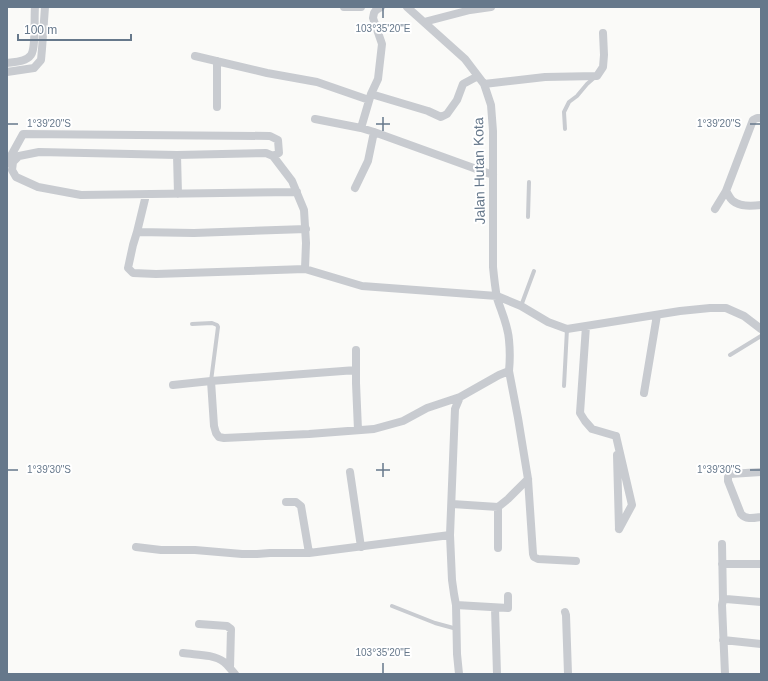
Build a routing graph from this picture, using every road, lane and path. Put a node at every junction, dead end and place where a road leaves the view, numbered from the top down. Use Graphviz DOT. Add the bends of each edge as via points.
graph roads {
  1 [pos="35,7"];
  2 [pos="45,7"];
  3 [pos="344,7"];
  4 [pos="361,7"];
  5 [pos="377,7"];
  6 [pos="407,7"];
  7 [pos="491,7"];
  8 [pos="476,8"];
  9 [pos="424,22"];
  10 [pos="603,33"];
  11 [pos="31,56"];
  12 [pos="195,56"];
  13 [pos="41,60"];
  14 [pos="217,61"];
  15 [pos="7,64"];
  16 [pos="7,72"];
  17 [pos="478,76"];
  18 [pos="597,76"];
  19 [pos="484,84"];
  20 [pos="370,97"];
  21 [pos="217,107"];
  22 [pos="761,118"];
  23 [pos="315,119"];
  24 [pos="361,128"];
  25 [pos="564,129"];
  26 [pos="374,132"];
  27 [pos="177,155"];
  28 [pos="273,156"];
  29 [pos="7,163"];
  30 [pos="493,174"];
  31 [pos="529,182"];
  32 [pos="355,188"];
  33 [pos="726,191"];
  34 [pos="297,192"];
  35 [pos="178,194"];
  36 [pos="146,195"];
  37 [pos="761,205"];
  38 [pos="714,209"];
  39 [pos="528,217"];
  40 [pos="306,229"];
  41 [pos="137,232"];
  42 [pos="305,269"];
  43 [pos="534,272"];
  44 [pos="497,296"];
  45 [pos="521,306"];
  46 [pos="657,315"];
  47 [pos="192,324"];
  48 [pos="586,326"];
  49 [pos="567,329"];
  50 [pos="761,329"];
  51 [pos="761,336"];
  52 [pos="356,350"];
  53 [pos="730,355"];
  54 [pos="356,370"];
  55 [pos="509,371"];
  56 [pos="211,381"];
  57 [pos="173,384"];
  58 [pos="564,386"];
  59 [pos="644,393"];
  60 [pos="460,397"];
  61 [pos="358,430"];
  62 [pos="616,436"];
  63 [pos="350,472"];
  64 [pos="761,472"];
  65 [pos="528,479"];
  66 [pos="286,502"];
  67 [pos="452,504"];
  68 [pos="498,506"];
  69 [pos="761,517"];
  70 [pos="450,535"];
  71 [pos="722,544"];
  72 [pos="136,547"];
  73 [pos="361,547"];
  74 [pos="498,548"];
  75 [pos="309,553"];
  76 [pos="576,560"];
  77 [pos="722,564"];
  78 [pos="761,564"];
  79 [pos="508,596"];
  80 [pos="722,600"];
  81 [pos="761,602"];
  82 [pos="456,605"];
  83 [pos="392,606"];
  84 [pos="495,608"];
  85 [pos="565,612"];
  86 [pos="198,624"];
  87 [pos="457,629"];
  88 [pos="723,640"];
  89 [pos="761,644"];
  90 [pos="183,654"];
  91 [pos="232,671"];
  92 [pos="459,674"];
  93 [pos="496,674"];
  94 [pos="568,674"];
  95 [pos="725,674"];
  1 -- 11 [label="street"];
  2 -- 13 [label="street"];
  3 -- 4 [label="street"];
  5 -- 20 [label="street" via="374,18 382,44 378,79"];
  6 -- 9 [label="street, Jalan Hutan Kota"];
  7 -- 8 [label="street"];
  8 -- 9 [label="street"];
  9 -- 17 [label="street, Jalan Hutan Kota" via="465,59"];
  10 -- 18 [label="street" via="603,67"];
  11 -- 13 [label="street"];
  11 -- 15 [label="street"];
  12 -- 14 [label="street"];
  13 -- 16 [label="street" via="34,68"];
  14 -- 20 [label="street" via="317,82"];
  14 -- 21 [label="street"];
  17 -- 19 [label="street, Jalan Hutan Kota"];
  17 -- 20 [label="street" via="463,84 448,114 441,117 428,111"];
  18 -- 19 [label="street" via="545,77"];
  18 -- 25 [label="lane" via="569,102 564,112"];
  19 -- 30 [label="street, Jalan Hutan Kota" via="493,130"];
  20 -- 24 [label="street"];
  22 -- 33 [label="street" via="753,120"];
  23 -- 24 [label="street"];
  24 -- 26 [label="street"];
  26 -- 30 [label="street"];
  26 -- 32 [label="street" via="368,161"];
  27 -- 28 [label="street" via="266,153"];
  27 -- 35 [label="street"];
  27 -- 36 [label="street" via="39,152 19,156 13,162 12,170 16,177 38,187 81,195"];
  28 -- 29 [label="street" via="279,153 278,140 270,136 23,134"];
  28 -- 34 [label="street"];
  30 -- 44 [label="street, Jalan Hutan Kota" via="493,267"];
  31 -- 39 [label="lane"];
  33 -- 37 [label="street" via="732,201 739,205"];
  33 -- 38 [label="street"];
  34 -- 35 [label="street"];
  34 -- 40 [label="street" via="304,210"];
  35 -- 36 [label="street"];
  36 -- 41 [label="street"];
  40 -- 41 [label="street" via="194,233"];
  40 -- 42 [label="street"];
  41 -- 42 [label="street" via="128,268 132,273"];
  42 -- 44 [label="street" via="362,286"];
  43 -- 45 [label="lane"];
  44 -- 45 [label="street"];
  44 -- 55 [label="street, Jalan Hutan Kota" via="509,339"];
  45 -- 49 [label="street" via="548,322"];
  46 -- 48 [label="street"];
  46 -- 50 [label="street" via="726,308 744,316"];
  46 -- 59 [label="street"];
  47 -- 56 [label="lane" via="212,323 218,327"];
  48 -- 49 [label="street"];
  48 -- 62 [label="street" via="580,413 592,429"];
  49 -- 58 [label="lane"];
  51 -- 53 [label="lane"];
  52 -- 54 [label="street"];
  54 -- 56 [label="street"];
  54 -- 61 [label="street"];
  55 -- 60 [label="street"];
  55 -- 65 [label="street, Jalan Hutan Kota"];
  56 -- 57 [label="street"];
  56 -- 61 [label="street" via="214,426 219,437"];
  60 -- 61 [label="street" via="427,408 403,421 374,429"];
  60 -- 67 [label="street" via="455,409"];
  62 -- 62 [label="street" via="617,467 619,530 632,505"];
  63 -- 73 [label="street"];
  64 -- 69 [label="street" via="730,474 728,481 743,517"];
  65 -- 68 [label="street"];
  65 -- 76 [label="street, Jalan Hutan Kota" via="532,554 543,560"];
  66 -- 75 [label="street" via="296,502 301,506"];
  67 -- 68 [label="street"];
  67 -- 70 [label="street"];
  68 -- 74 [label="street"];
  70 -- 73 [label="street"];
  70 -- 82 [label="street"];
  71 -- 77 [label="street"];
  72 -- 75 [label="street" via="242,554"];
  73 -- 75 [label="street"];
  77 -- 78 [label="street"];
  77 -- 80 [label="street"];
  79 -- 84 [label="street" via="508,608"];
  80 -- 81 [label="street" via="726,598"];
  80 -- 88 [label="street"];
  82 -- 84 [label="street"];
  82 -- 87 [label="street"];
  83 -- 87 [label="lane"];
  84 -- 93 [label="street"];
  85 -- 94 [label="street"];
  86 -- 91 [label="street" via="227,626 230,629"];
  87 -- 92 [label="street"];
  88 -- 89 [label="street"];
  88 -- 95 [label="street"];
  90 -- 91 [label="street" via="216,658"];
}
